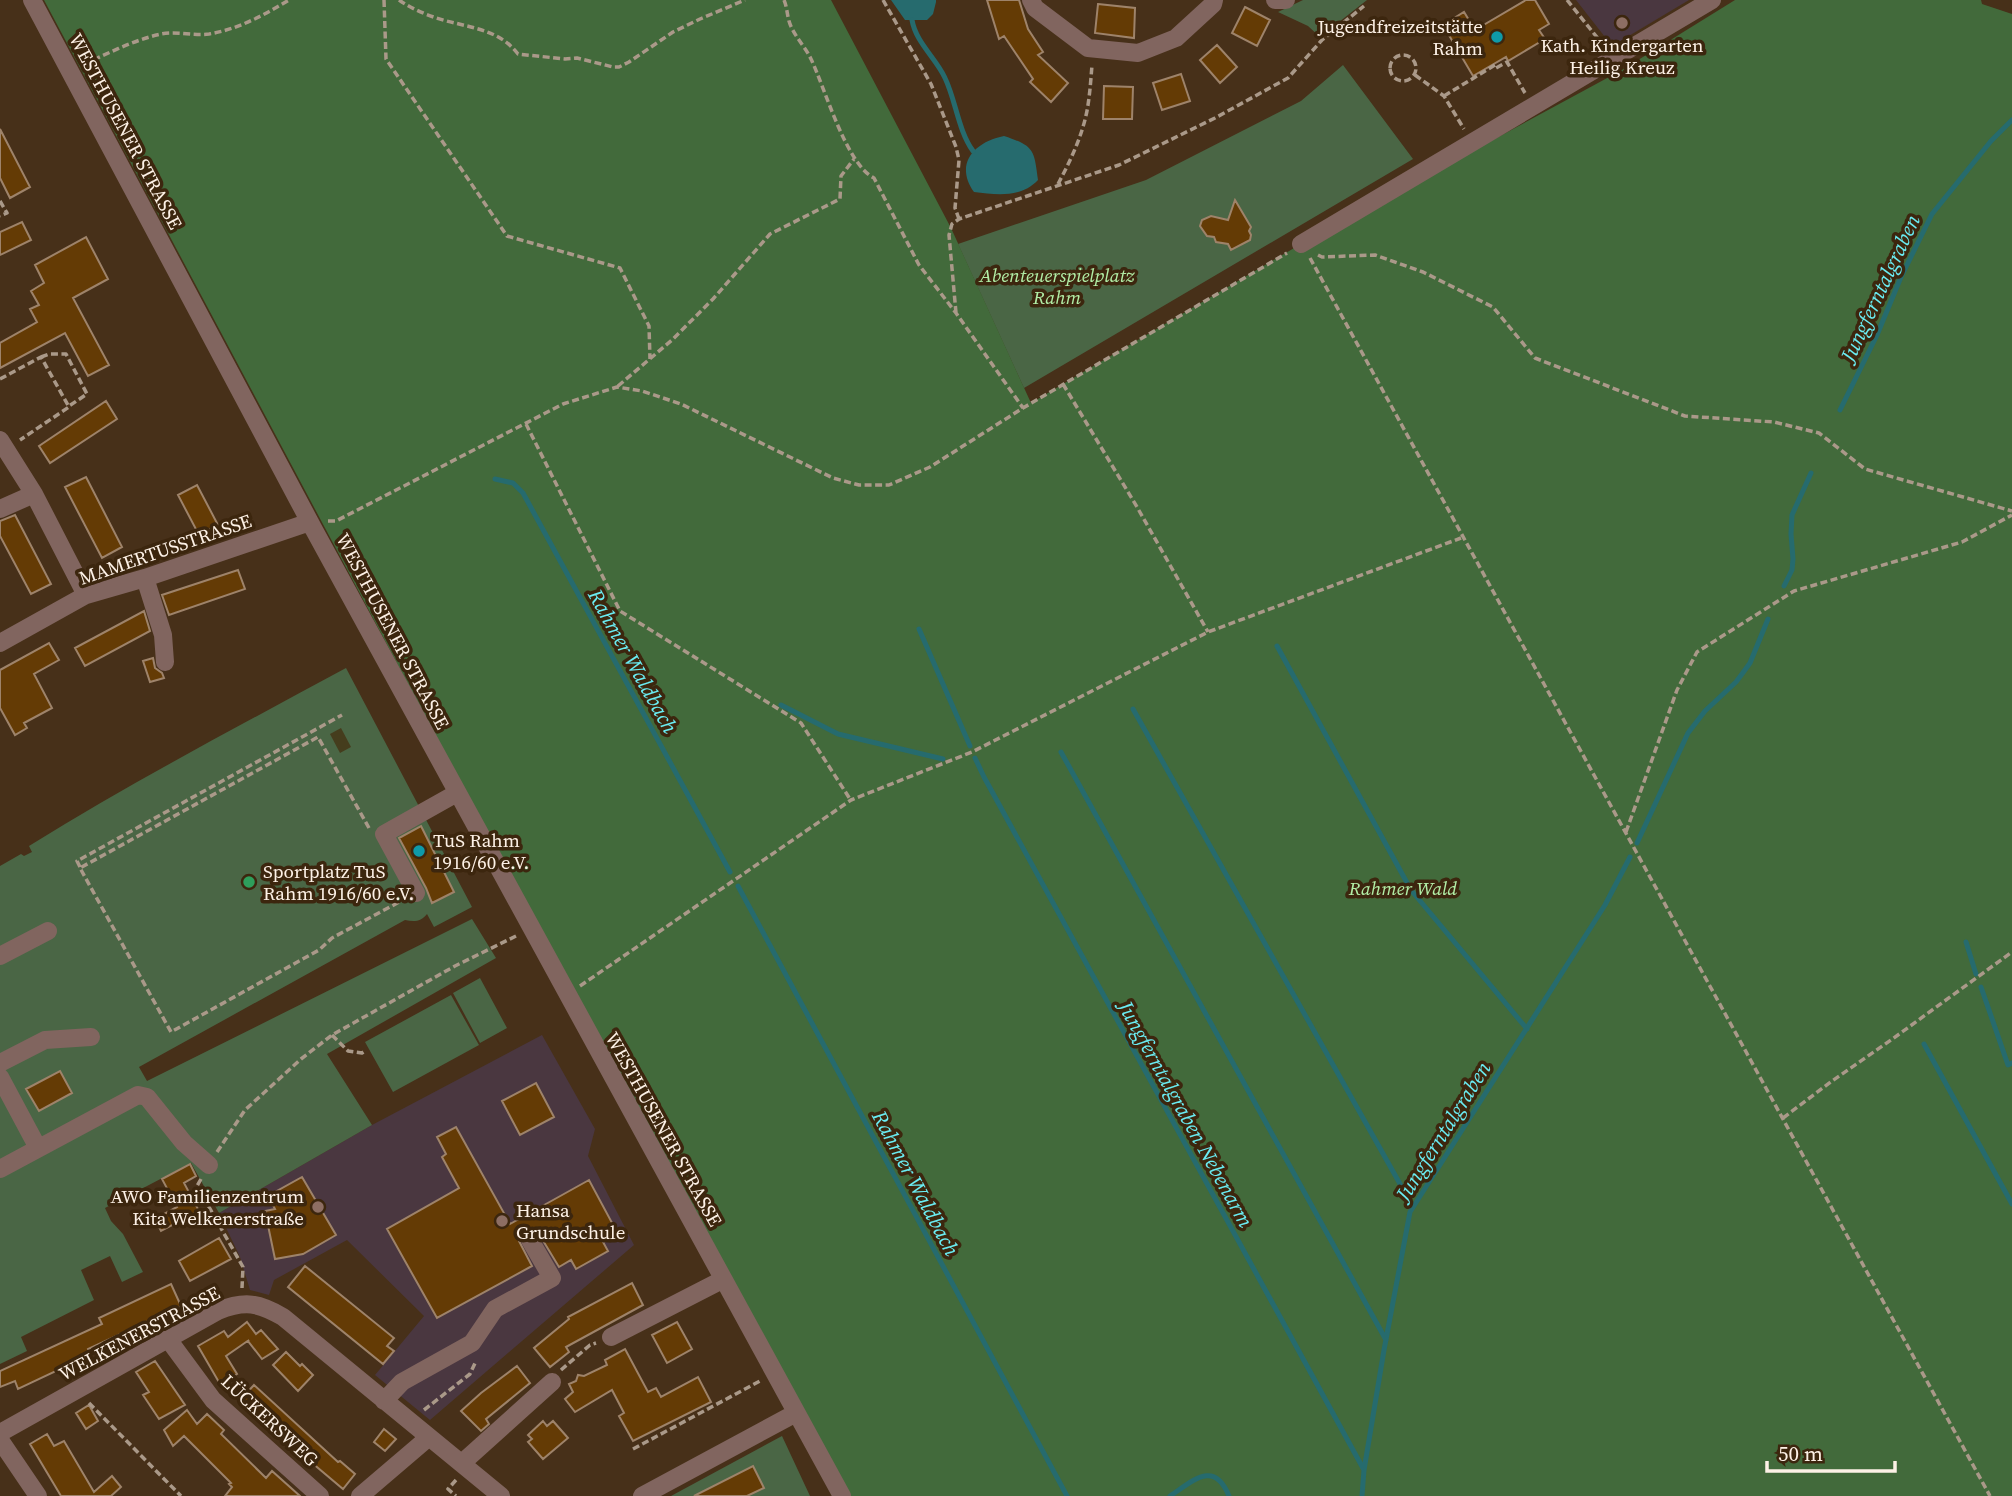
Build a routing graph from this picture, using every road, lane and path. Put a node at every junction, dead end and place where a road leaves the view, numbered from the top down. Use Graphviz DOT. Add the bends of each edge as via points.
graph roads {
  1 [pos="32,0"];
  2 [pos="289,0"];
  3 [pos="384,0"];
  4 [pos="399,0"];
  5 [pos="745,0"];
  6 [pos="784,0"];
  7 [pos="883,0"];
  8 [pos="1031,0"];
  9 [pos="1214,0"];
  10 [pos="1275,0"];
  11 [pos="1286,0"];
  12 [pos="1567,0"];
  13 [pos="1712,0"];
  14 [pos="1364,6"];
  15 [pos="1093,49"];
  16 [pos="1614,59"];
  17 [pos="70,71"];
  18 [pos="1415,75"];
  19 [pos="1444,96"];
  20 [pos="1533,107"];
  21 [pos="1472,143"];
  22 [pos="854,159"];
  23 [pos="1057,186"];
  24 [pos="0,201"];
  25 [pos="0,216"];
  26 [pos="959,219"];
  27 [pos="1301,244"];
  28 [pos="956,313"];
  29 [pos="41,357"];
  30 [pos="650,359"];
  31 [pos="0,379"];
  32 [pos="55,382"];
  33 [pos="1063,384"];
  34 [pos="48,386"];
  35 [pos="617,387"];
  36 [pos="69,407"];
  37 [pos="1023,408"];
  38 [pos="526,424"];
  39 [pos="3,445"];
  40 [pos="34,494"];
  41 [pos="0,509"];
  42 [pos="2012,513"];
  43 [pos="310,522"];
  44 [pos="1462,538"];
  45 [pos="145,578"];
  46 [pos="86,595"];
  47 [pos="1208,632"];
  48 [pos="0,643"];
  49 [pos="165,662"];
  50 [pos="342,715"];
  51 [pos="314,730"];
  52 [pos="318,737"];
  53 [pos="457,793"];
  54 [pos="851,800"];
  55 [pos="1626,832"];
  56 [pos="384,834"];
  57 [pos="80,868"];
  58 [pos="416,893"];
  59 [pos="530,929"];
  60 [pos="48,931"];
  61 [pos="2012,952"];
  62 [pos="0,957"];
  63 [pos="567,995"];
  64 [pos="332,1035"];
  65 [pos="91,1037"];
  66 [pos="365,1051"];
  67 [pos="0,1063"];
  68 [pos="0,1077"];
  69 [pos="1783,1118"];
  70 [pos="38,1148"];
  71 [pos="209,1165"];
  72 [pos="0,1168"];
  73 [pos="530,1240"];
  74 [pos="722,1280"];
  75 [pos="241,1304"];
  76 [pos="611,1337"];
  77 [pos="168,1339"];
  78 [pos="479,1355"];
  79 [pos="774,1373"];
  80 [pos="552,1382"];
  81 [pos="76,1391"];
  82 [pos="384,1401"];
  83 [pos="796,1413"];
  84 [pos="409,1422"];
  85 [pos="0,1433"];
  86 [pos="428,1438"];
  87 [pos="0,1440"];
  88 [pos="632,1449"];
  89 [pos="462,1463"];
  90 [pos="38,1496"];
  91 [pos="181,1496"];
  92 [pos="320,1496"];
  93 [pos="360,1496"];
  94 [pos="501,1496"];
  95 [pos="642,1496"];
  96 [pos="842,1496"];
  97 [pos="1990,1496"];
  1 -- 17 [label="street, WESTHUSENER STRASSE"];
  2 -- 17 [label="path" via="236,28 206,34 162,34"];
  3 -- 30 [label="path" via="386,59 507,236 620,268 649,326"];
  4 -- 5 [label="path" via="453,23 495,34 518,54 577,58 619,67 682,27"];
  6 -- 22 [label="path" via="790,23 810,56"];
  7 -- 26 [label="path" via="931,84 956,147 955,208"];
  8 -- 15 [label="street" via="1035,8"];
  9 -- 15 [label="street" via="1176,38 1138,54"];
  10 -- 11 [label="street"];
  12 -- 16 [label="path"];
  13 -- 16 [label="street"];
  14 -- 23 [label="path" via="1322,40 1289,78 1119,165"];
  15 -- 23 [label="path" via="1084,122"];
  16 -- 20 [label="street"];
  17 -- 43 [label="street, WESTHUSENER STRASSE"];
  18 -- 18 [label="path" via="1416,66 1409,56 1393,59 1390,72 1395,79 1404,82"];
  18 -- 19 [label="path"];
  19 -- 20 [label="path" via="1507,62"];
  19 -- 21 [label="path"];
  20 -- 21 [label="street"];
  21 -- 27 [label="street"];
  22 -- 28 [label="path" via="873,178 919,265"];
  22 -- 30 [label="path" via="841,176 840,199 770,234 713,299"];
  23 -- 26 [label="path"];
  24 -- 25 [label="path" via="6,213"];
  26 -- 28 [label="path" via="948,235"];
  27 -- 33 [label="path"];
  27 -- 42 [label="path" via="1322,257 1375,255 1423,272 1493,307 1535,358 1685,416 1774,422 1819,433 1865,469"];
  27 -- 44 [label="path"];
  28 -- 37 [label="path"];
  29 -- 31 [label="path"];
  29 -- 32 [label="path"];
  29 -- 36 [label="path" via="66,354 87,394"];
  30 -- 35 [label="path"];
  32 -- 34 [label="path"];
  32 -- 36 [label="path"];
  33 -- 37 [label="path"];
  33 -- 47 [label="path"];
  35 -- 37 [label="path" via="681,404 833,478 859,485 889,485 930,467"];
  35 -- 38 [label="path" via="563,404"];
  36 -- 39 [label="path"];
  38 -- 43 [label="path" via="336,521"];
  38 -- 54 [label="path" via="620,611 801,723"];
  39 -- 40 [label="street"];
  40 -- 41 [label="street"];
  40 -- 46 [label="street"];
  42 -- 55 [label="path" via="1962,542 1794,591 1697,652 1677,690"];
  43 -- 45 [label="street, MAMERTUSSTRASSE"];
  43 -- 53 [label="street, WESTHUSENER STRASSE"];
  44 -- 47 [label="path"];
  44 -- 55 [label="path"];
  45 -- 46 [label="street, MAMERTUSSTRASSE"];
  45 -- 49 [label="street" via="163,635"];
  46 -- 48 [label="street, MAMERTUSSTRASSE"];
  47 -- 54 [label="path" via="972,752"];
  50 -- 51 [label="path"];
  51 -- 52 [label="path"];
  51 -- 57 [label="path" via="77,861"];
  52 -- 56 [label="path" via="374,839"];
  52 -- 57 [label="path"];
  53 -- 56 [label="street"];
  53 -- 59 [label="street, WESTHUSENER STRASSE"];
  54 -- 63 [label="path"];
  55 -- 69 [label="path"];
  56 -- 58 [label="street"];
  57 -- 58 [label="path" via="171,1032"];
  59 -- 63 [label="street, WESTHUSENER STRASSE"];
  59 -- 64 [label="path"];
  60 -- 62 [label="street"];
  61 -- 69 [label="path"];
  63 -- 74 [label="street, WESTHUSENER STRASSE"];
  64 -- 66 [label="path" via="348,1051"];
  64 -- 71 [label="path" via="245,1110"];
  65 -- 67 [label="street" via="45,1040"];
  68 -- 70 [label="street"];
  69 -- 97 [label="path"];
  70 -- 71 [label="street" via="138,1095 154,1105 184,1143"];
  70 -- 72 [label="street"];
  71 -- 75 [label="path" via="197,1186 243,1267"];
  73 -- 82 [label="street" via="552,1278 495,1309 472,1343 402,1382"];
  74 -- 76 [label="street"];
  74 -- 79 [label="street, WESTHUSENER STRASSE"];
  75 -- 77 [label="street, WELKENERSTRASSE" via="218,1311"];
  75 -- 82 [label="street, WELKENERSTRASSE" via="258,1305 283,1317"];
  76 -- 80 [label="path" via="590,1345"];
  77 -- 81 [label="street, WELKENERSTRASSE"];
  77 -- 92 [label="street, LÜCKERSWEG" via="213,1400"];
  78 -- 84 [label="path" via="470,1374"];
  79 -- 83 [label="street, WESTHUSENER STRASSE"];
  79 -- 88 [label="path"];
  80 -- 89 [label="street"];
  81 -- 85 [label="street, WELKENERSTRASSE"];
  81 -- 91 [label="path"];
  82 -- 84 [label="street, WELKENERSTRASSE"];
  83 -- 95 [label="street"];
  83 -- 96 [label="street, WESTHUSENER STRASSE"];
  84 -- 86 [label="street, WELKENERSTRASSE"];
  86 -- 89 [label="street, WELKENERSTRASSE"];
  86 -- 93 [label="street"];
  87 -- 90 [label="street"];
  89 -- 94 [label="street, WELKENERSTRASSE"];
}
